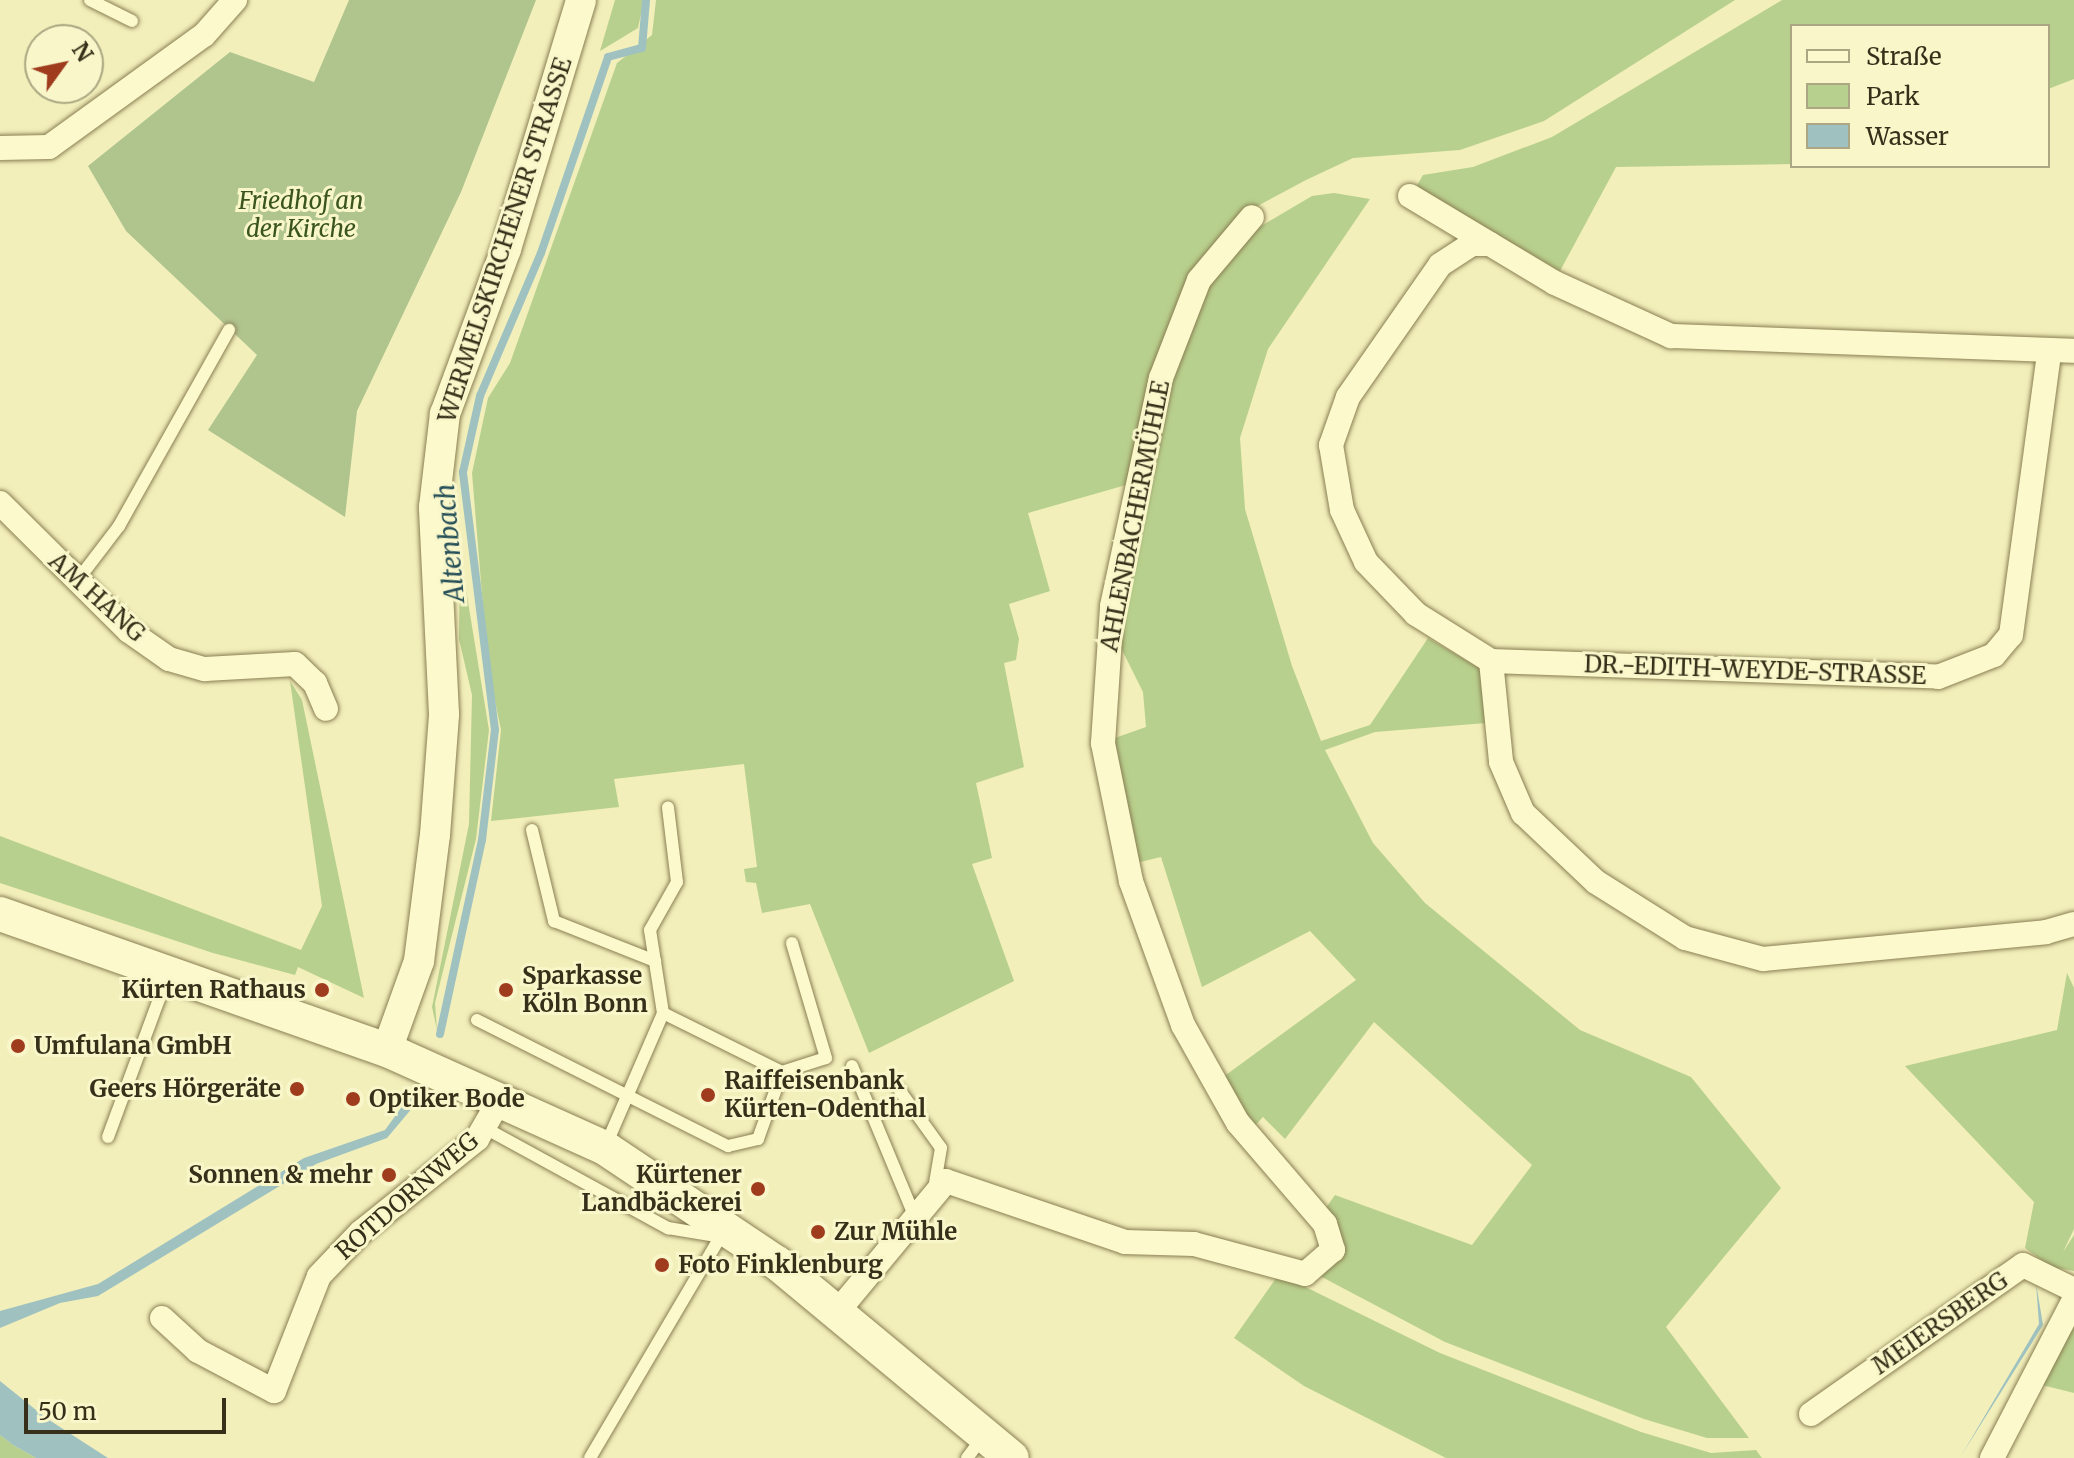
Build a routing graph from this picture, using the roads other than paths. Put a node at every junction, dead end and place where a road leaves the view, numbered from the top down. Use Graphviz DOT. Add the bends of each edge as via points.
graph roads {
  1 [pos="90,0"];
  2 [pos="235,0"];
  3 [pos="581,0"];
  4 [pos="132,21"];
  5 [pos="0,148"];
  6 [pos="1410,196"];
  7 [pos="1252,217"];
  8 [pos="1490,244"];
  9 [pos="229,330"];
  10 [pos="2074,351"];
  11 [pos="2049,354"];
  12 [pos="0,503"];
  13 [pos="77,581"];
  14 [pos="1491,661"];
  15 [pos="326,709"];
  16 [pos="668,808"];
  17 [pos="532,830"];
  18 [pos="0,914"];
  19 [pos="2074,924"];
  20 [pos="792,943"];
  21 [pos="655,961"];
  22 [pos="169,973"];
  23 [pos="663,1013"];
  24 [pos="477,1020"];
  25 [pos="387,1050"];
  26 [pos="852,1066"];
  27 [pos="782,1072"];
  28 [pos="900,1091"];
  29 [pos="629,1097"];
  30 [pos="501,1098"];
  31 [pos="485,1128"];
  32 [pos="108,1137"];
  33 [pos="605,1148"];
  34 [pos="934,1189"];
  35 [pos="915,1217"];
  36 [pos="724,1231"];
  37 [pos="2074,1290"];
  38 [pos="2074,1300"];
  39 [pos="838,1311"];
  40 [pos="162,1318"];
  41 [pos="1811,1414"];
  42 [pos="976,1446"];
  43 [pos="590,1458"];
  44 [pos="1012,1458"];
  45 [pos="1992,1458"];
  1 -- 4 [label="lane"];
  2 -- 5 [label="street" via="204,35 49,147"];
  3 -- 25 [label="street, WERMELSKIRCHENER STRASSE" via="506,249 445,414 434,507 444,714 437,821 419,961"];
  6 -- 8 [label="street"];
  7 -- 34 [label="street, AHLENBACHERMÜHLE" via="1199,280 1161,378 1112,606 1103,743 1131,881 1183,1025 1238,1123 1325,1224 1333,1250 1305,1274 1194,1244 1125,1242 1080,1231 960,1180"];
  8 -- 11 [label="street" via="1671,336"];
  8 -- 14 [label="street" via="1472,244 1440,265 1348,397 1331,445 1342,510 1366,562 1416,614"];
  9 -- 13 [label="lane" via="119,526"];
  10 -- 11 [label="street"];
  11 -- 14 [label="street, DR.-EDITH-WEYDE-STRASSE" via="2011,635 1994,655 1938,677"];
  12 -- 13 [label="street, AM HANG"];
  13 -- 15 [label="street, AM HANG" via="169,659 205,669 295,664 315,683"];
  14 -- 19 [label="street" via="1501,762 1523,813 1596,882 1685,938 1728,955 1772,958"];
  16 -- 21 [label="lane" via="677,882 650,930"];
  17 -- 21 [label="lane" via="554,921"];
  18 -- 22 [label="main road"];
  20 -- 27 [label="lane" via="826,1058"];
  21 -- 23 [label="lane"];
  22 -- 25 [label="main road"];
  22 -- 32 [label="lane"];
  23 -- 27 [label="lane"];
  23 -- 29 [label="lane"];
  24 -- 29 [label="lane"];
  25 -- 30 [label="main road"];
  26 -- 35 [label="lane"];
  27 -- 29 [label="lane" via="758,1139 728,1146"];
  28 -- 34 [label="lane" via="941,1148"];
  29 -- 33 [label="lane"];
  30 -- 31 [label="street, ROTDORNWEG"];
  30 -- 33 [label="main road"];
  31 -- 36 [label="lane" via="668,1228"];
  31 -- 40 [label="street, ROTDORNWEG" via="319,1276 274,1391 198,1351"];
  33 -- 36 [label="main road"];
  34 -- 35 [label="street"];
  35 -- 39 [label="street" via="901,1243"];
  36 -- 39 [label="main road"];
  36 -- 43 [label="lane"];
  37 -- 41 [label="street, MEIERSBERG" via="2023,1265"];
  38 -- 45 [label="street"];
  39 -- 42 [label="main road"];
  42 -- 44 [label="main road"];
}
